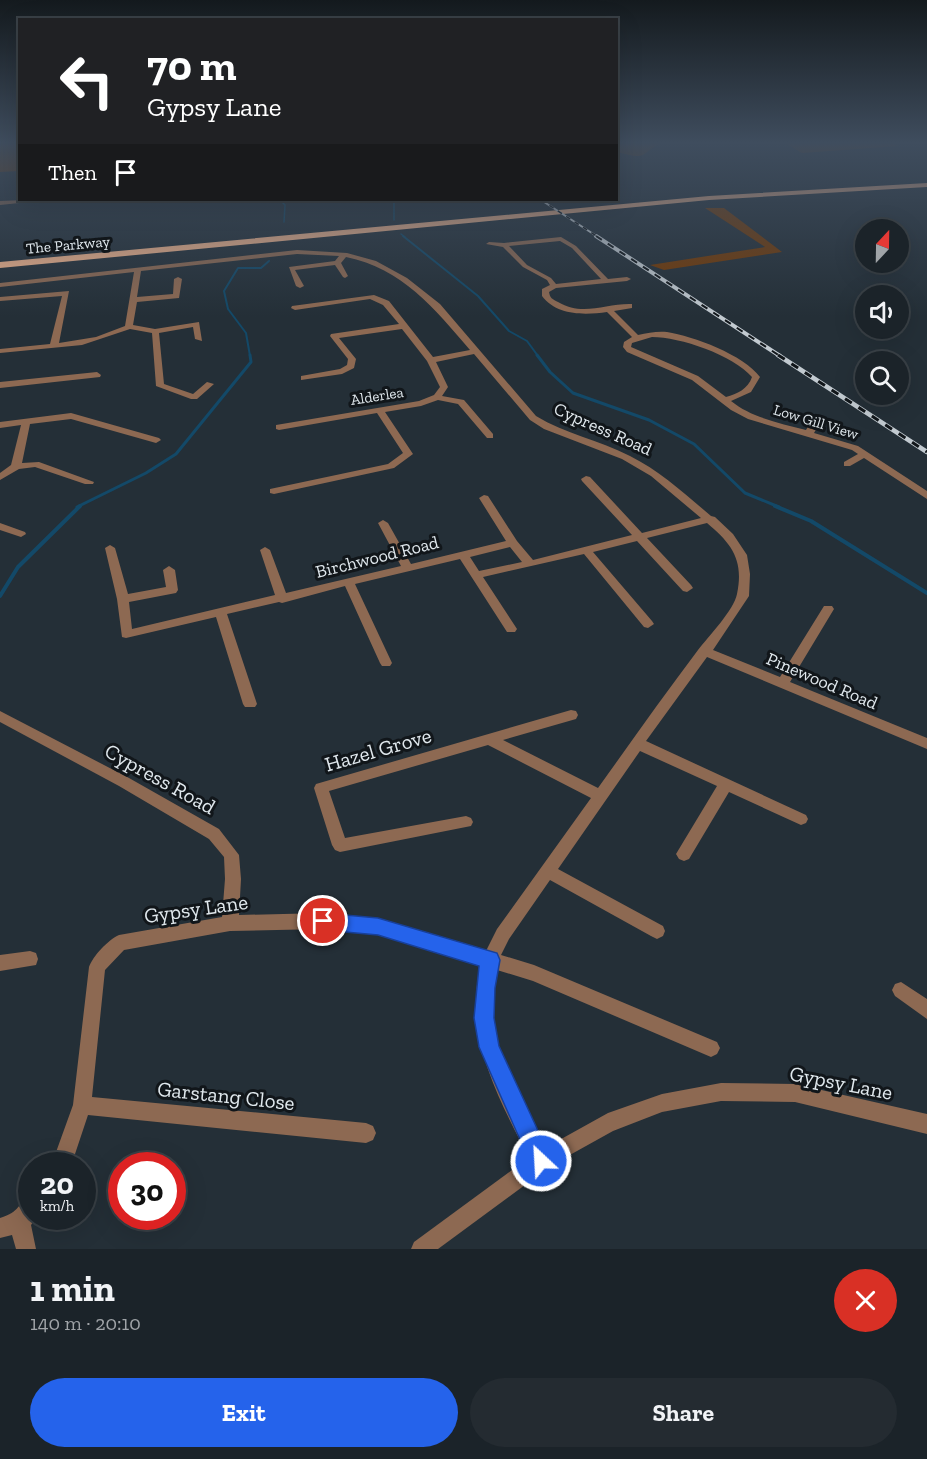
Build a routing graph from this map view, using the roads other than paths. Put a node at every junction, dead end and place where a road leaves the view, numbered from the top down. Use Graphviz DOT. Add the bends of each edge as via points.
graph roads {
  1 [pos="650,200"];
  2 [pos="684,200"];
  3 [pos="30,201"];
  4 [pos="0,203"];
  5 [pos="489,244"];
  6 [pos="506,245"];
  7 [pos="345,254"];
  8 [pos="0,260"];
  9 [pos="337,262"];
  10 [pos="0,265"];
  11 [pos="138,269"];
  12 [pos="345,276"];
  13 [pos="178,279"];
  14 [pos="627,279"];
  15 [pos="606,281"];
  16 [pos="0,285"];
  17 [pos="300,286"];
  18 [pos="554,286"];
  19 [pos="0,299"];
  20 [pos="134,300"];
  21 [pos="629,306"];
  22 [pos="295,308"];
  23 [pos="608,309"];
  24 [pos="404,326"];
  25 [pos="129,327"];
  26 [pos="154,331"];
  27 [pos="199,339"];
  28 [pos="638,339"];
  29 [pos="54,346"];
  30 [pos="0,351"];
  31 [pos="477,351"];
  32 [pos="431,360"];
  33 [pos="97,375"];
  34 [pos="303,378"];
  35 [pos="210,384"];
  36 [pos="0,385"];
  37 [pos="437,397"];
  38 [pos="725,400"];
  39 [pos="379,409"];
  40 [pos="817,419"];
  41 [pos="26,422"];
  42 [pos="0,425"];
  43 [pos="279,427"];
  44 [pos="809,433"];
  45 [pos="490,436"];
  46 [pos="156,441"];
  47 [pos="865,454"];
  48 [pos="847,464"];
  49 [pos="16,466"];
  50 [pos="0,477"];
  51 [pos="586,479"];
  52 [pos="89,482"];
  53 [pos="274,491"];
  54 [pos="927,496"];
  55 [pos="483,498"];
  56 [pos="711,519"];
  57 [pos="383,522"];
  58 [pos="0,526"];
  59 [pos="21,534"];
  60 [pos="639,537"];
  61 [pos="513,543"];
  62 [pos="110,548"];
  63 [pos="265,550"];
  64 [pos="586,550"];
  65 [pos="464,555"];
  66 [pos="530,564"];
  67 [pos="408,569"];
  68 [pos="169,570"];
  69 [pos="477,575"];
  70 [pos="348,582"];
  71 [pos="687,588"];
  72 [pos="123,599"];
  73 [pos="282,599"];
  74 [pos="828,609"];
  75 [pos="222,613"];
  76 [pos="648,624"];
  77 [pos="511,629"];
  78 [pos="704,651"];
  79 [pos="386,663"];
  80 [pos="783,683"];
  81 [pos="250,704"];
  82 [pos="571,715"];
  83 [pos="0,716"];
  84 [pos="489,739"];
  85 [pos="639,744"];
  86 [pos="927,744"];
  87 [pos="726,784"];
  88 [pos="600,796"];
  89 [pos="801,819"];
  90 [pos="466,822"];
  91 [pos="684,854"];
  92 [pos="548,871"];
  93 [pos="230,923"];
  94 [pos="657,931"];
  95 [pos="30,959"];
  96 [pos="490,960"];
  97 [pos="0,963"];
  98 [pos="901,990"];
  99 [pos="927,1010"];
  100 [pos="711,1048"];
  101 [pos="82,1104"];
  102 [pos="927,1124"];
  103 [pos="366,1133"];
  104 [pos="66,1152"];
  105 [pos="541,1161"];
  106 [pos="17,1219"];
  107 [pos="26,1249"];
  108 [pos="421,1249"];
  1 -- 8 [label="highway, The Parkway"];
  2 -- 10 [label="highway, The Parkway"];
  3 -- 4 [label="street"];
  5 -- 6 [label="street"];
  6 -- 15 [label="street" via="561,239 574,247"];
  6 -- 18 [label="street" via="525,266"];
  7 -- 9 [label="street"];
  7 -- 11 [label="street, Cypress Road" via="297,252"];
  7 -- 31 [label="street, Cypress Road" via="384,265 405,278 437,306"];
  9 -- 12 [label="street"];
  9 -- 17 [label="street" via="291,268"];
  11 -- 16 [label="street, Cypress Road"];
  11 -- 20 [label="street"];
  13 -- 20 [label="street" via="177,296"];
  14 -- 15 [label="street"];
  15 -- 18 [label="street"];
  18 -- 23 [label="street" via="545,295 568,312"];
  19 -- 29 [label="street" via="66,293"];
  20 -- 25 [label="street"];
  21 -- 23 [label="street"];
  22 -- 24 [label="street" via="371,297 386,303"];
  23 -- 28 [label="street"];
  24 -- 32 [label="street"];
  24 -- 34 [label="street" via="334,336 352,359 351,366"];
  25 -- 26 [label="street"];
  25 -- 29 [label="street" via="94,341"];
  26 -- 27 [label="street" via="196,324"];
  26 -- 35 [label="street" via="155,371 160,386 194,397"];
  28 -- 38 [label="street, Low Gill View" via="628,342 628,348 695,378"];
  28 -- 38 [label="street" via="664,335 688,338 747,367 756,377 755,383 733,399"];
  29 -- 30 [label="street"];
  31 -- 32 [label="street"];
  31 -- 56 [label="street, Cypress Road" via="533,418 625,457 654,474"];
  32 -- 37 [label="street" via="444,387"];
  33 -- 36 [label="street"];
  37 -- 39 [label="street, Alderlea"];
  37 -- 45 [label="street" via="461,402"];
  38 -- 44 [label="street, Low Gill View" via="751,417"];
  39 -- 43 [label="street, Alderlea"];
  39 -- 53 [label="street" via="407,457 391,466"];
  40 -- 44 [label="street"];
  41 -- 42 [label="street"];
  41 -- 46 [label="street" via="71,416"];
  41 -- 49 [label="street"];
  44 -- 47 [label="street, Low Gill View"];
  47 -- 48 [label="street"];
  47 -- 54 [label="street, Low Gill View"];
  49 -- 50 [label="street"];
  49 -- 52 [label="street" via="36,464"];
  51 -- 60 [label="street"];
  55 -- 61 [label="street"];
  56 -- 60 [label="street"];
  56 -- 78 [label="street, Cypress Road" via="742,555 743,596"];
  57 -- 67 [label="street"];
  58 -- 59 [label="street"];
  60 -- 64 [label="street"];
  60 -- 71 [label="street"];
  61 -- 65 [label="street, Birchwood Road"];
  61 -- 66 [label="street"];
  62 -- 72 [label="street, Birchwood Road"];
  63 -- 73 [label="street"];
  64 -- 66 [label="street"];
  64 -- 76 [label="street"];
  65 -- 67 [label="street, Birchwood Road"];
  65 -- 69 [label="street"];
  66 -- 69 [label="street"];
  67 -- 70 [label="street, Birchwood Road"];
  68 -- 72 [label="street" via="172,590"];
  69 -- 77 [label="street"];
  70 -- 73 [label="street, Birchwood Road"];
  70 -- 79 [label="street"];
  72 -- 75 [label="street, Birchwood Road" via="126,634"];
  73 -- 75 [label="street, Birchwood Road"];
  74 -- 80 [label="street"];
  75 -- 81 [label="street"];
  78 -- 80 [label="street, Pinewood Road"];
  78 -- 85 [label="street, Cypress Road"];
  80 -- 86 [label="street, Pinewood Road"];
  82 -- 84 [label="street, Hazel Grove"];
  83 -- 93 [label="street, Cypress Road" via="214,834 231,855"];
  84 -- 88 [label="street"];
  84 -- 90 [label="street, Hazel Grove" via="321,788 340,845"];
  85 -- 87 [label="street"];
  85 -- 88 [label="street, Cypress Road"];
  87 -- 89 [label="street"];
  87 -- 91 [label="street"];
  88 -- 92 [label="street, Cypress Road"];
  92 -- 94 [label="street"];
  92 -- 96 [label="street, Cypress Road" via="517,911"];
  93 -- 96 [label="street, Gypsy Lane" via="323,921 378,927"];
  93 -- 101 [label="street, Gypsy Lane" via="119,944 97,967"];
  95 -- 97 [label="street"];
  96 -- 100 [label="street, Gypsy Lane" via="534,974"];
  96 -- 105 [label="street" via="484,1018 489,1047"];
  98 -- 99 [label="street"];
  101 -- 103 [label="street, Garstang Close"];
  101 -- 104 [label="street"];
  102 -- 105 [label="street, Gypsy Lane" via="795,1093 721,1092 662,1103 608,1123"];
  105 -- 108 [label="street, Gypsy Lane"];
  106 -- 107 [label="street"];
}
